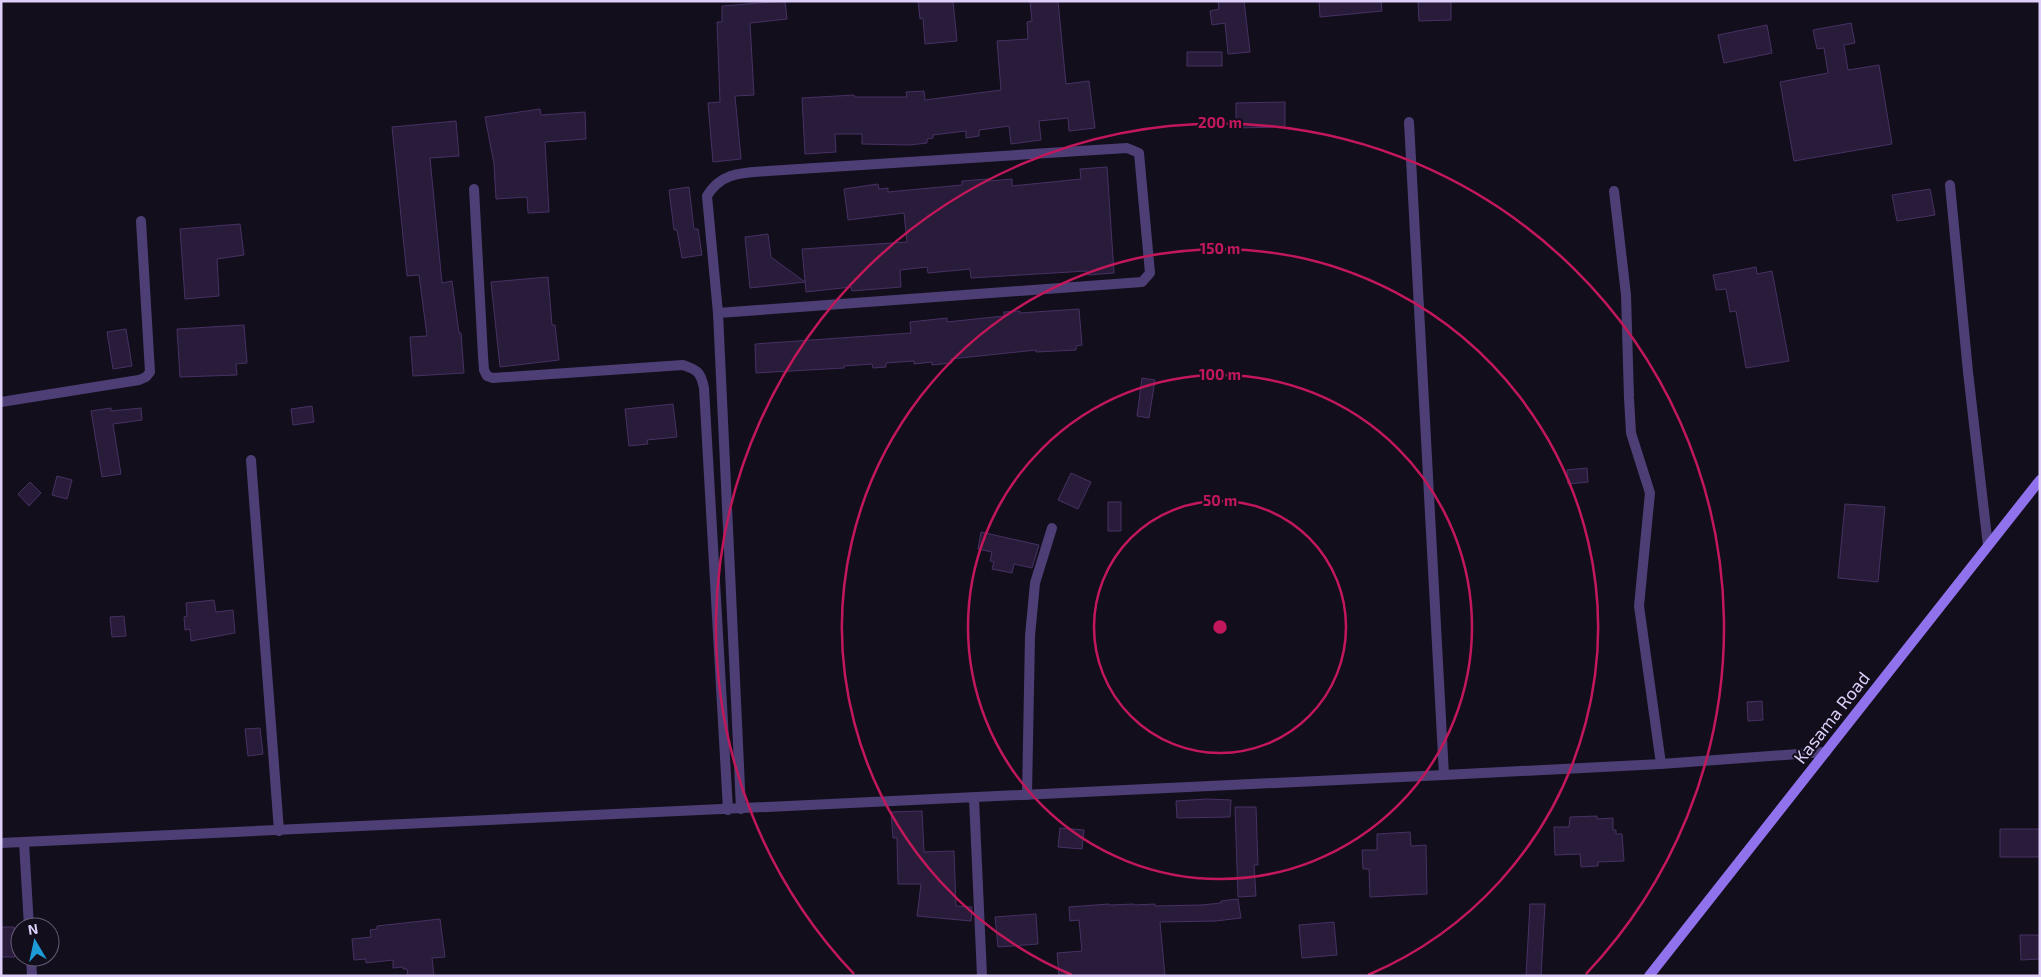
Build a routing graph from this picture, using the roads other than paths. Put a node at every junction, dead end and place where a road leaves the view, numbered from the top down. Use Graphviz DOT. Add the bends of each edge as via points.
graph roads {
  1 [pos="1409,122"];
  2 [pos="1950,185"];
  3 [pos="474,189"];
  4 [pos="1614,191"];
  5 [pos="141,221"];
  6 [pos="718,313"];
  7 [pos="1,402"];
  8 [pos="251,460"];
  9 [pos="2040,480"];
  10 [pos="1052,528"];
  11 [pos="1988,546"];
  12 [pos="1826,752"];
  13 [pos="1661,764"];
  14 [pos="1444,775"];
  15 [pos="1027,796"];
  16 [pos="974,798"];
  17 [pos="728,810"];
  18 [pos="741,810"];
  19 [pos="279,831"];
  20 [pos="24,842"];
  21 [pos="1,843"];
  22 [pos="28,917"];
  23 [pos="982,976"];
  24 [pos="1649,976"];
  1 -- 14 [label="street"];
  2 -- 11 [label="street"];
  3 -- 17 [label="street" via="483,356 487,376 683,365 693,368 701,376"];
  4 -- 13 [label="street" via="1626,295 1631,433 1650,493 1639,606"];
  5 -- 7 [label="street" via="150,372 146,377"];
  6 -- 6 [label="street" via="706,196 720,180 734,174 1127,148 1138,153 1150,273 1142,282"];
  6 -- 18 [label="street"];
  8 -- 19 [label="street"];
  9 -- 11 [label="street, Kasama Road"];
  10 -- 15 [label="street" via="1034,583"];
  11 -- 12 [label="street, Kasama Road"];
  12 -- 13 [label="street"];
  12 -- 24 [label="street, Kasama Road"];
  13 -- 14 [label="street"];
  14 -- 15 [label="street"];
  15 -- 16 [label="street"];
  16 -- 18 [label="street"];
  16 -- 23 [label="street"];
  17 -- 18 [label="street"];
  17 -- 19 [label="street"];
  19 -- 20 [label="street"];
  20 -- 21 [label="street"];
  20 -- 22 [label="street"];
}
